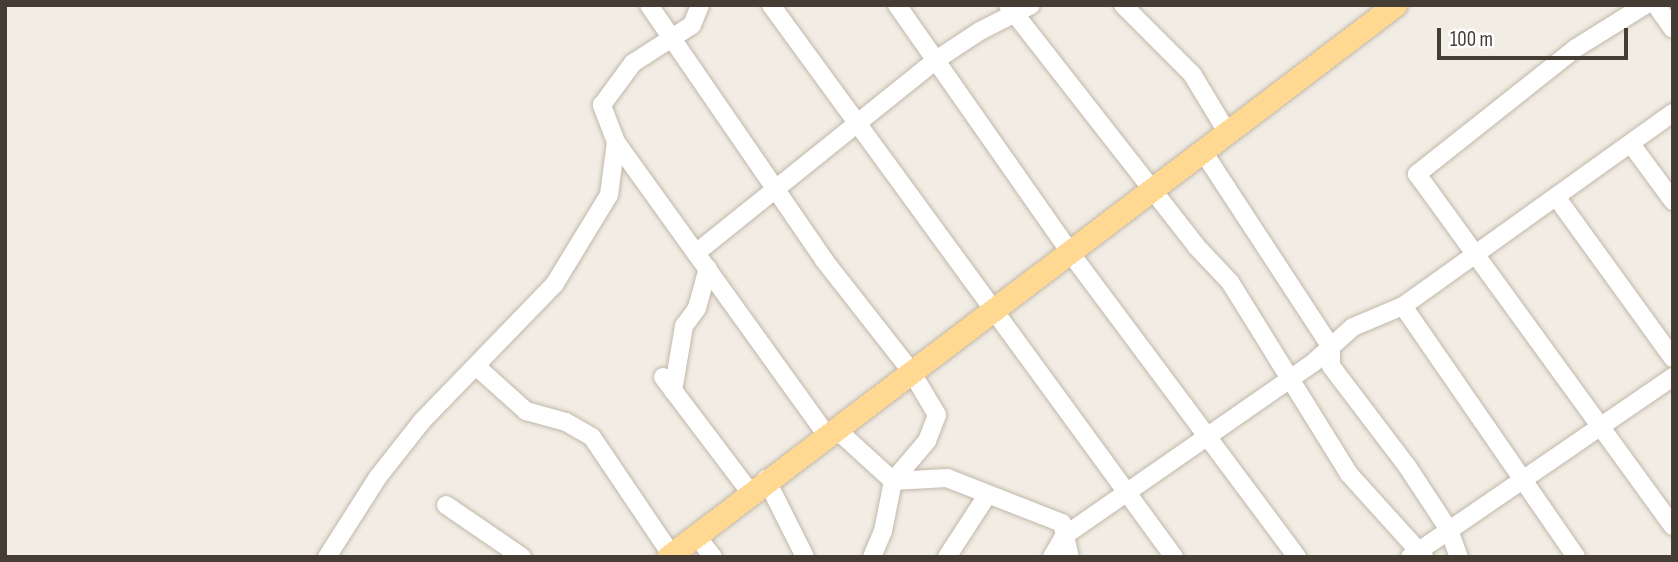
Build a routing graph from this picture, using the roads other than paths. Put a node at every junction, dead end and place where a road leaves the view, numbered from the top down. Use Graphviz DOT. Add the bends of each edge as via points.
graph roads {
  1 [pos="649,5"];
  2 [pos="701,5"];
  3 [pos="771,5"];
  4 [pos="897,5"];
  5 [pos="1123,5"];
  6 [pos="1395,5"];
  7 [pos="1645,5"];
  8 [pos="1656,5"];
  9 [pos="1019,9"];
  10 [pos="1673,29"];
  11 [pos="673,38"];
  12 [pos="936,60"];
  13 [pos="1673,113"];
  14 [pos="857,123"];
  15 [pos="1227,132"];
  16 [pos="616,142"];
  17 [pos="1631,144"];
  18 [pos="1202,150"];
  19 [pos="776,185"];
  20 [pos="1154,187"];
  21 [pos="1557,198"];
  22 [pos="1673,201"];
  23 [pos="1069,251"];
  24 [pos="696,253"];
  25 [pos="1476,254"];
  26 [pos="708,268"];
  27 [pos="1404,306"];
  28 [pos="993,308"];
  29 [pos="1331,347"];
  30 [pos="1673,358"];
  31 [pos="477,367"];
  32 [pos="911,370"];
  33 [pos="1292,377"];
  34 [pos="1673,377"];
  35 [pos="1603,428"];
  36 [pos="830,431"];
  37 [pos="1208,436"];
  38 [pos="893,481"];
  39 [pos="1524,482"];
  40 [pos="758,486"];
  41 [pos="1127,492"];
  42 [pos="986,497"];
  43 [pos="446,505"];
  44 [pos="1673,526"];
  45 [pos="1449,530"];
  46 [pos="695,534"];
  47 [pos="1064,536"];
  48 [pos="669,555"];
  49 [pos="1417,555"];
  50 [pos="327,557"];
  51 [pos="522,557"];
  52 [pos="713,557"];
  53 [pos="805,557"];
  54 [pos="872,557"];
  55 [pos="947,557"];
  56 [pos="1052,557"];
  57 [pos="1070,557"];
  58 [pos="1174,557"];
  59 [pos="1297,557"];
  60 [pos="1459,557"];
  61 [pos="1576,557"];
  1 -- 11 [label="street"];
  2 -- 11 [label="street" via="692,25"];
  3 -- 14 [label="street"];
  4 -- 12 [label="street"];
  5 -- 15 [label="street" via="1192,74"];
  6 -- 15 [label="main road"];
  7 -- 25 [label="street" via="1576,48 1417,174"];
  8 -- 10 [label="street"];
  9 -- 12 [label="street"];
  9 -- 20 [label="street"];
  11 -- 16 [label="street" via="633,64 602,105"];
  11 -- 19 [label="street"];
  12 -- 14 [label="street"];
  12 -- 23 [label="street"];
  13 -- 17 [label="street"];
  14 -- 19 [label="street"];
  14 -- 28 [label="street"];
  15 -- 18 [label="main road"];
  16 -- 24 [label="street"];
  16 -- 31 [label="street" via="609,195 554,285"];
  17 -- 21 [label="street"];
  17 -- 22 [label="street"];
  18 -- 20 [label="main road"];
  18 -- 29 [label="street"];
  19 -- 24 [label="street"];
  19 -- 32 [label="street" via="824,260"];
  20 -- 23 [label="main road"];
  20 -- 33 [label="street" via="1196,246 1230,282"];
  21 -- 25 [label="street"];
  21 -- 30 [label="street"];
  23 -- 28 [label="main road"];
  23 -- 37 [label="street"];
  24 -- 26 [label="street"];
  25 -- 27 [label="street"];
  25 -- 35 [label="street"];
  26 -- 36 [label="street"];
  26 -- 40 [label="street" via="697,308 684,326 668,384"];
  27 -- 29 [label="street" via="1353,327"];
  27 -- 39 [label="street"];
  28 -- 32 [label="main road"];
  28 -- 41 [label="street"];
  29 -- 33 [label="street"];
  29 -- 45 [label="street" via="1331,366"];
  31 -- 48 [label="street" via="526,411 566,422 592,437"];
  31 -- 50 [label="street" via="422,421 378,477"];
  32 -- 36 [label="main road"];
  32 -- 38 [label="street" via="937,415 927,441"];
  33 -- 37 [label="street"];
  33 -- 49 [label="street" via="1310,418 1349,474"];
  34 -- 35 [label="street"];
  35 -- 39 [label="street"];
  35 -- 44 [label="street"];
  36 -- 38 [label="street"];
  36 -- 40 [label="main road"];
  37 -- 41 [label="street"];
  37 -- 59 [label="street"];
  38 -- 42 [label="street" via="947,478"];
  38 -- 54 [label="street" via="883,531"];
  39 -- 45 [label="street"];
  39 -- 61 [label="street"];
  40 -- 46 [label="main road"];
  40 -- 53 [label="street"];
  41 -- 47 [label="street"];
  41 -- 58 [label="street"];
  42 -- 47 [label="street" via="1062,523"];
  42 -- 55 [label="street"];
  43 -- 51 [label="street"];
  45 -- 49 [label="street"];
  45 -- 60 [label="street"];
  46 -- 48 [label="main road"];
  46 -- 52 [label="street"];
  47 -- 56 [label="street"];
  47 -- 57 [label="street"];
}
